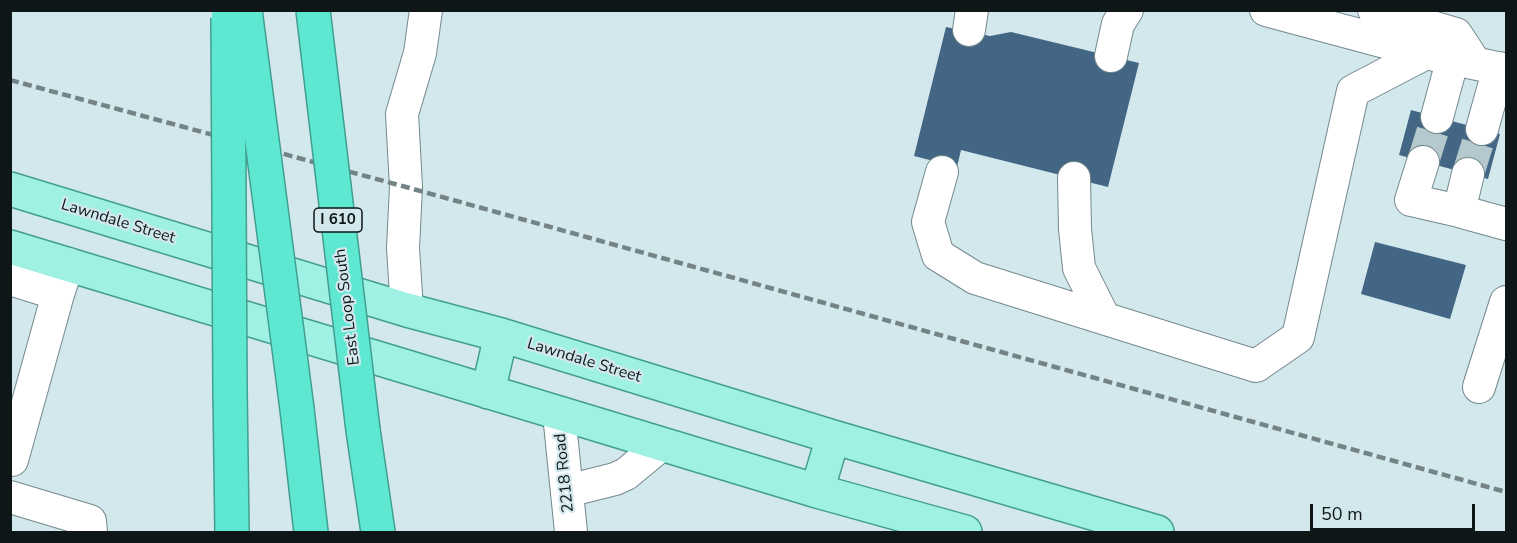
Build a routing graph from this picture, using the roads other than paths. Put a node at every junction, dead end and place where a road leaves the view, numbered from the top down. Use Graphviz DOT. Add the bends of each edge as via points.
graph roads {
  1 [pos="228,10"];
  2 [pos="246,10"];
  3 [pos="313,10"];
  4 [pos="426,10"];
  5 [pos="1127,10"];
  6 [pos="1266,10"];
  7 [pos="1374,10"];
  8 [pos="1468,51"];
  9 [pos="1111,56"];
  10 [pos="1437,117"];
  11 [pos="1482,129"];
  12 [pos="1423,162"];
  13 [pos="942,172"];
  14 [pos="1468,174"];
  15 [pos="1074,178"];
  16 [pos="10,189"];
  17 [pos="1459,211"];
  18 [pos="1506,224"];
  19 [pos="12,262"];
  20 [pos="63,279"];
  21 [pos="1506,302"];
  22 [pos="407,309"];
  23 [pos="1104,318"];
  24 [pos="501,335"];
  25 [pos="1479,387"];
  26 [pos="488,392"];
  27 [pos="559,414"];
  28 [pos="833,437"];
  29 [pos="661,445"];
  30 [pos="12,460"];
  31 [pos="567,491"];
  32 [pos="817,491"];
  33 [pos="10,497"];
  34 [pos="310,528"];
  35 [pos="91,532"];
  36 [pos="232,532"];
  37 [pos="378,532"];
  38 [pos="571,532"];
  39 [pos="965,532"];
  40 [pos="1157,532"];
  1 -- 36 [label="highway, bridge"];
  2 -- 34 [label="highway, bridge"];
  3 -- 37 [label="highway, East Loop South / I 610, bridge"];
  4 -- 22 [label="lane" via="420,53 402,114"];
  5 -- 9 [label="lane" via="1118,24"];
  6 -- 8 [label="lane"];
  7 -- 8 [label="lane"];
  8 -- 10 [label="lane"];
  8 -- 11 [label="lane"];
  8 -- 23 [label="lane" via="1353,91 1298,337 1257,366"];
  12 -- 17 [label="lane" via="1412,200"];
  13 -- 23 [label="lane" via="927,222 938,255 975,278"];
  14 -- 17 [label="lane"];
  15 -- 23 [label="lane" via="1079,268"];
  16 -- 22 [label="main road, Lawndale Street"];
  17 -- 18 [label="lane"];
  19 -- 20 [label="main road"];
  20 -- 26 [label="main road"];
  20 -- 30 [label="lane"];
  21 -- 25 [label="lane"];
  22 -- 24 [label="main road, Lawndale Street"];
  24 -- 26 [label="main road"];
  24 -- 28 [label="main road, Lawndale Street"];
  26 -- 27 [label="main road"];
  27 -- 29 [label="main road"];
  27 -- 31 [label="lane, 2218 Road"];
  28 -- 32 [label="main road"];
  28 -- 40 [label="main road, Lawndale Street"];
  29 -- 31 [label="lane" via="626,474"];
  29 -- 32 [label="main road"];
  31 -- 38 [label="lane, 2218 Road"];
  32 -- 39 [label="main road"];
  33 -- 35 [label="lane" via="90,521"];
}
